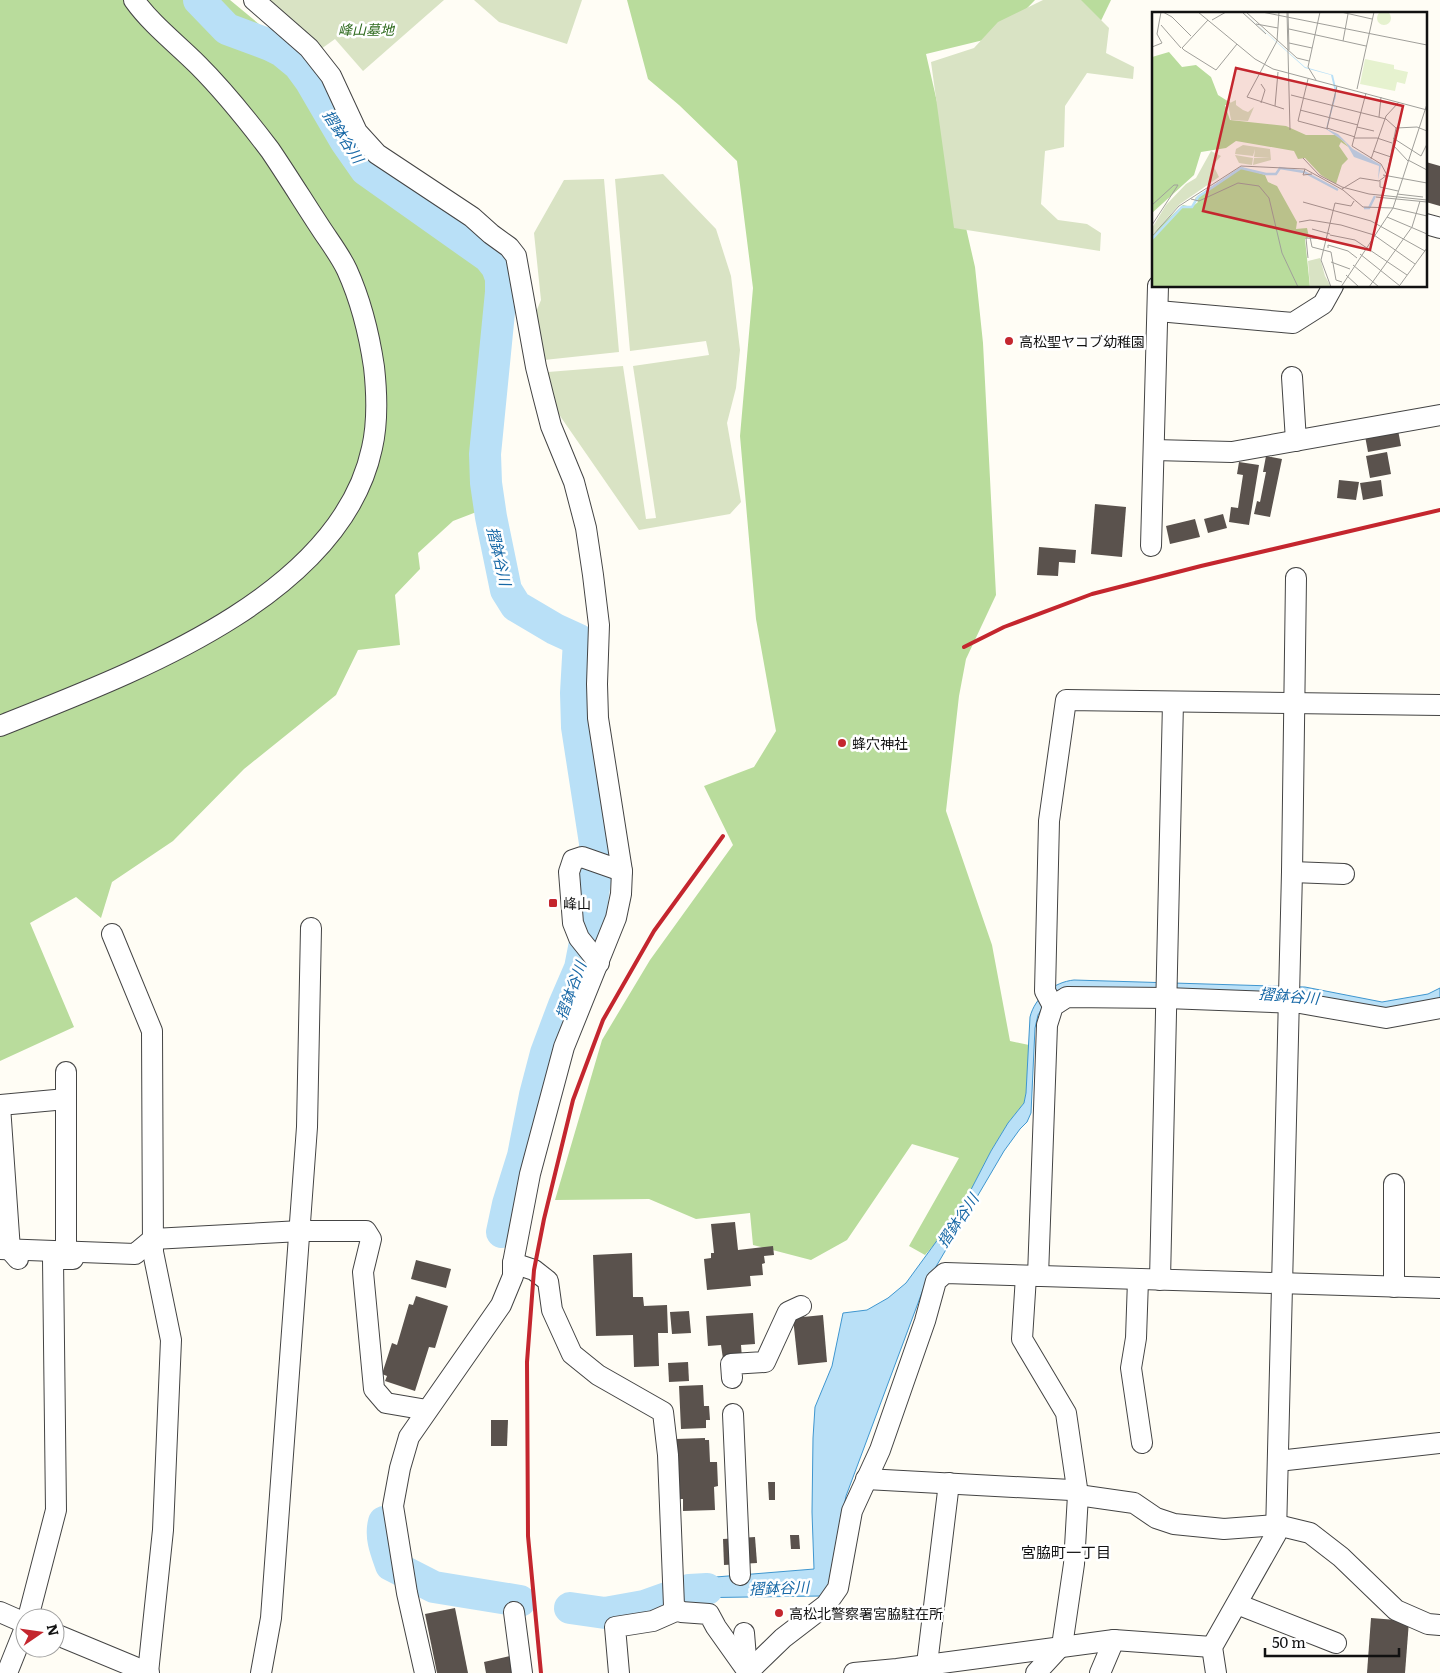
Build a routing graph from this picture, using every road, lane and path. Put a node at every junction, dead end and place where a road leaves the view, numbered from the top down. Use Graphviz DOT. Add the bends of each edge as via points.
graph roads {
  1 [pos="134,0"];
  2 [pos="254,0"];
  3 [pos="1158,288"];
  4 [pos="1332,288"];
  5 [pos="1158,311"];
  6 [pos="1292,377"];
  7 [pos="1440,415"];
  8 [pos="1296,441"];
  9 [pos="1154,450"];
  10 [pos="1151,546"];
  11 [pos="1296,578"];
  12 [pos="1173,702"];
  13 [pos="1295,704"];
  14 [pos="1440,705"];
  15 [pos="0,726"];
  16 [pos="622,871"];
  17 [pos="1292,872"];
  18 [pos="1344,874"];
  19 [pos="312,928"];
  20 [pos="112,934"];
  21 [pos="599,963"];
  22 [pos="1167,992"];
  23 [pos="1289,995"];
  24 [pos="1050,1000"];
  25 [pos="1440,1008"];
  26 [pos="66,1072"];
  27 [pos="66,1099"];
  28 [pos="0,1105"];
  29 [pos="1394,1184"];
  30 [pos="301,1231"];
  31 [pos="153,1239"];
  32 [pos="5,1250"];
  33 [pos="60,1255"];
  34 [pos="513,1263"];
  35 [pos="1032,1276"];
  36 [pos="1138,1280"];
  37 [pos="1160,1280"];
  38 [pos="1283,1284"];
  39 [pos="1394,1287"];
  40 [pos="1440,1288"];
  41 [pos="801,1306"];
  42 [pos="732,1378"];
  43 [pos="427,1410"];
  44 [pos="734,1414"];
  45 [pos="1142,1443"];
  46 [pos="1440,1443"];
  47 [pos="1278,1460"];
  48 [pos="866,1479"];
  49 [pos="950,1483"];
  50 [pos="1078,1495"];
  51 [pos="1277,1525"];
  52 [pos="740,1575"];
  53 [pos="675,1603"];
  54 [pos="1237,1604"];
  55 [pos="31,1608"];
  56 [pos="0,1612"];
  57 [pos="514,1612"];
  58 [pos="15,1619"];
  59 [pos="1440,1625"];
  60 [pos="744,1632"];
  61 [pos="65,1638"];
  62 [pos="1114,1640"];
  63 [pos="1336,1643"];
  64 [pos="1061,1647"];
  65 [pos="1212,1647"];
  66 [pos="1020,1652"];
  67 [pos="15,1653"];
  68 [pos="927,1664"];
  69 [pos="7,1673"];
  70 [pos="148,1673"];
  71 [pos="262,1673"];
  72 [pos="425,1673"];
  73 [pos="522,1673"];
  74 [pos="619,1673"];
  75 [pos="749,1673"];
  76 [pos="854,1673"];
  77 [pos="1035,1673"];
  78 [pos="1100,1673"];
  79 [pos="1216,1673"];
  1 -- 15 [label="street" via="165,35 210,77 248,122 272,153 346,267 362,308 371,346 376,389 372,448 364,476 347,509 321,546 267,594 234,616 112,681"];
  2 -- 16 [label="street" via="317,57 331,76 357,132 377,154 472,218 516,256 543,395 551,426 574,482 586,528 599,625 598,718"];
  3 -- 5 [label="street"];
  4 -- 5 [label="street" via="1323,304 1293,323"];
  5 -- 9 [label="street"];
  6 -- 8 [label="street"];
  7 -- 8 [label="street"];
  8 -- 9 [label="street" via="1232,452"];
  9 -- 10 [label="street"];
  11 -- 13 [label="street"];
  12 -- 13 [label="street"];
  12 -- 22 [label="street"];
  12 -- 24 [label="street" via="1066,700 1049,821"];
  13 -- 14 [label="street"];
  13 -- 17 [label="street"];
  16 -- 21 [label="street" via="616,918"];
  16 -- 21 [label="street" via="582,857 573,860 569,872 573,923 579,938"];
  17 -- 18 [label="street"];
  17 -- 23 [label="street"];
  19 -- 30 [label="street"];
  20 -- 31 [label="street" via="152,1031"];
  21 -- 34 [label="street" via="564,1047 530,1174"];
  22 -- 23 [label="street"];
  22 -- 24 [label="street"];
  22 -- 37 [label="street"];
  23 -- 25 [label="street" via="1386,1018"];
  23 -- 38 [label="street"];
  24 -- 35 [label="street"];
  26 -- 27 [label="street"];
  27 -- 28 [label="street"];
  27 -- 33 [label="street"];
  28 -- 32 [label="street"];
  29 -- 39 [label="street"];
  30 -- 31 [label="street"];
  30 -- 43 [label="street" via="366,1231 371,1239 363,1272 374,1389 386,1403"];
  30 -- 71 [label="street" via="272,1608"];
  31 -- 33 [label="street" via="134,1254"];
  31 -- 70 [label="street" via="171,1340 164,1530"];
  32 -- 33 [label="street"];
  33 -- 55 [label="street" via="56,1510"];
  34 -- 43 [label="street" via="512,1276 501,1305"];
  34 -- 53 [label="street" via="534,1270 548,1281 552,1310 572,1354 598,1375 663,1412"];
  35 -- 36 [label="street"];
  35 -- 48 [label="street" via="945,1273 936,1281 883,1441"];
  35 -- 50 [label="street" via="1022,1339 1066,1413"];
  36 -- 37 [label="street"];
  36 -- 45 [label="street" via="1136,1338 1131,1368"];
  37 -- 38 [label="street"];
  38 -- 39 [label="street"];
  38 -- 47 [label="street"];
  39 -- 40 [label="street"];
  41 -- 42 [label="street" via="788,1312 765,1362 731,1364"];
  43 -- 72 [label="street" via="409,1437 393,1506"];
  44 -- 52 [label="street"];
  46 -- 47 [label="street"];
  47 -- 51 [label="street"];
  48 -- 49 [label="street"];
  48 -- 75 [label="street" via="852,1511 838,1588 826,1605 783,1638"];
  49 -- 50 [label="street" via="1071,1490"];
  49 -- 68 [label="street"];
  50 -- 51 [label="street" via="1134,1503 1156,1518 1174,1524 1224,1529"];
  50 -- 64 [label="street" via="1074,1564"];
  51 -- 54 [label="street" via="1276,1534"];
  51 -- 59 [label="street" via="1310,1533 1341,1557 1396,1610 1428,1624"];
  53 -- 74 [label="street" via="654,1621 614,1627"];
  53 -- 75 [label="street" via="681,1612 709,1614"];
  54 -- 63 [label="street"];
  54 -- 65 [label="street"];
  56 -- 58 [label="street"];
  57 -- 73 [label="street"];
  60 -- 75 [label="street"];
  61 -- 70 [label="street"];
  62 -- 64 [label="street"];
  62 -- 65 [label="street"];
  62 -- 78 [label="street"];
  64 -- 66 [label="street"];
  64 -- 77 [label="street"];
  65 -- 79 [label="street"];
  66 -- 68 [label="street"];
  66 -- 77 [label="street"];
  67 -- 69 [label="street"];
  68 -- 76 [label="street"];
}
